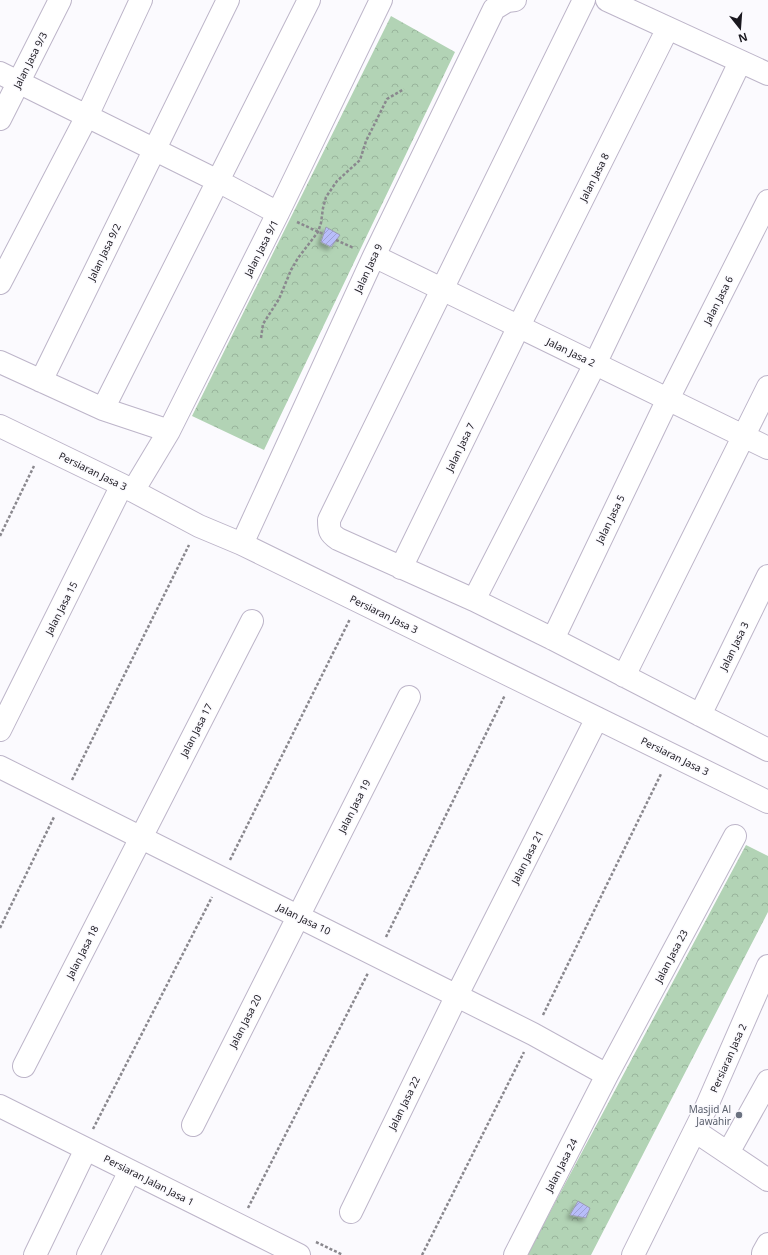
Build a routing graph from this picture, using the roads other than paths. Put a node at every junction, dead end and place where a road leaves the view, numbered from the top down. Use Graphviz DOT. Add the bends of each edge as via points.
graph roads {
  1 [pos="60,0"];
  2 [pos="141,0"];
  3 [pos="228,0"];
  4 [pos="309,0"];
  5 [pos="381,0"];
  6 [pos="584,0"];
  7 [pos="607,0"];
  8 [pos="511,1"];
  9 [pos="668,28"];
  10 [pos="740,62"];
  11 [pos="768,74"];
  12 [pos="9,77"];
  13 [pos="87,116"];
  14 [pos="0,119"];
  15 [pos="154,149"];
  16 [pos="218,181"];
  17 [pos="768,202"];
  18 [pos="278,213"];
  19 [pos="374,256"];
  20 [pos="0,283"];
  21 [pos="442,289"];
  22 [pos="519,326"];
  23 [pos="0,362"];
  24 [pos="595,364"];
  25 [pos="41,381"];
  26 [pos="768,387"];
  27 [pos="668,399"];
  28 [pos="103,409"];
  29 [pos="0,426"];
  30 [pos="169,431"];
  31 [pos="744,437"];
  32 [pos="768,448"];
  33 [pos="128,488"];
  34 [pos="242,544"];
  35 [pos="401,568"];
  36 [pos="768,576"];
  37 [pos="474,600"];
  38 [pos="252,621"];
  39 [pos="553,639"];
  40 [pos="624,676"];
  41 [pos="409,697"];
  42 [pos="700,715"];
  43 [pos="597,718"];
  44 [pos="0,730"];
  45 [pos="768,750"];
  46 [pos="0,767"];
  47 [pos="768,802"];
  48 [pos="735,836"];
  49 [pos="141,838"];
  50 [pos="298,916"];
  51 [pos="768,966"];
  52 [pos="457,995"];
  53 [pos="24,1066"];
  54 [pos="607,1075"];
  55 [pos="768,1081"];
  56 [pos="0,1106"];
  57 [pos="193,1125"];
  58 [pos="695,1131"];
  59 [pos="84,1148"];
  60 [pos="728,1153"];
  61 [pos="130,1171"];
  62 [pos="768,1180"];
  63 [pos="351,1212"];
  64 [pos="768,1244"];
  65 [pos="34,1255"];
  66 [pos="88,1255"];
  67 [pos="299,1255"];
  68 [pos="515,1255"];
  69 [pos="633,1255"];
  70 [pos="763,1255"];
  1 -- 12 [label="street, Jalan Jasa 9/3"];
  2 -- 13 [label="street"];
  3 -- 15 [label="street, Jalan Jasa 9/2"];
  4 -- 16 [label="street"];
  5 -- 18 [label="street, Jalan Jasa 9/1"];
  6 -- 21 [label="street"];
  7 -- 9 [label="street"];
  8 -- 19 [label="street, Jalan Jasa 9" via="494,9"];
  9 -- 10 [label="street"];
  9 -- 22 [label="street, Jalan Jasa 8"];
  10 -- 11 [label="street"];
  10 -- 24 [label="street"];
  12 -- 13 [label="street"];
  12 -- 14 [label="street, Jalan Jasa 9/3"];
  13 -- 15 [label="street"];
  13 -- 20 [label="street"];
  15 -- 16 [label="street"];
  15 -- 25 [label="street, Jalan Jasa 9/2"];
  16 -- 18 [label="street"];
  16 -- 28 [label="street"];
  17 -- 27 [label="street, Jalan Jasa 6"];
  18 -- 30 [label="street, Jalan Jasa 9/1"];
  19 -- 21 [label="street, Jalan Jasa 2"];
  19 -- 34 [label="street, Jalan Jasa 9"];
  21 -- 22 [label="street, Jalan Jasa 2"];
  21 -- 35 [label="street" via="329,520 330,533 338,539"];
  22 -- 24 [label="street, Jalan Jasa 2"];
  22 -- 35 [label="street, Jalan Jasa 7"];
  23 -- 25 [label="street"];
  24 -- 27 [label="street, Jalan Jasa 2"];
  24 -- 37 [label="street"];
  25 -- 28 [label="street"];
  26 -- 31 [label="street"];
  27 -- 31 [label="street, Jalan Jasa 2"];
  27 -- 39 [label="street, Jalan Jasa 5"];
  28 -- 30 [label="street"];
  29 -- 33 [label="street, Persiaran Jasa 3"];
  30 -- 33 [label="street, Jalan Jasa 9/1"];
  31 -- 32 [label="street, Jalan Jasa 2"];
  31 -- 40 [label="street"];
  33 -- 34 [label="street, Persiaran Jasa 3" via="199,526"];
  33 -- 44 [label="street, Jalan Jasa 15"];
  34 -- 43 [label="street, Persiaran Jasa 3"];
  35 -- 37 [label="street"];
  36 -- 42 [label="street, Jalan Jasa 3"];
  37 -- 39 [label="street"];
  38 -- 49 [label="street, Jalan Jasa 17"];
  39 -- 40 [label="street"];
  40 -- 42 [label="street"];
  41 -- 50 [label="street, Jalan Jasa 19"];
  42 -- 45 [label="street"];
  43 -- 47 [label="street, Persiaran Jasa 3"];
  43 -- 52 [label="street, Jalan Jasa 21"];
  46 -- 49 [label="street, Jalan Jasa 10"];
  48 -- 54 [label="street, Jalan Jasa 23"];
  49 -- 50 [label="street, Jalan Jasa 10"];
  49 -- 53 [label="street, Jalan Jasa 18"];
  50 -- 52 [label="street, Jalan Jasa 10"];
  50 -- 57 [label="street, Jalan Jasa 20"];
  51 -- 58 [label="street, Persiaran Jasa 2"];
  52 -- 54 [label="street, Jalan Jasa 10"];
  52 -- 63 [label="street, Jalan Jasa 22"];
  54 -- 68 [label="street, Jalan Jasa 24"];
  55 -- 60 [label="street"];
  56 -- 59 [label="street, Persiaran Jalan Jasa 1"];
  58 -- 60 [label="street"];
  58 -- 69 [label="street, Persiaran Jasa 2"];
  59 -- 61 [label="street, Persiaran Jalan Jasa 1"];
  59 -- 65 [label="street"];
  60 -- 62 [label="street"];
  61 -- 66 [label="street"];
  61 -- 67 [label="street, Persiaran Jalan Jasa 1"];
  64 -- 70 [label="street"];
}
